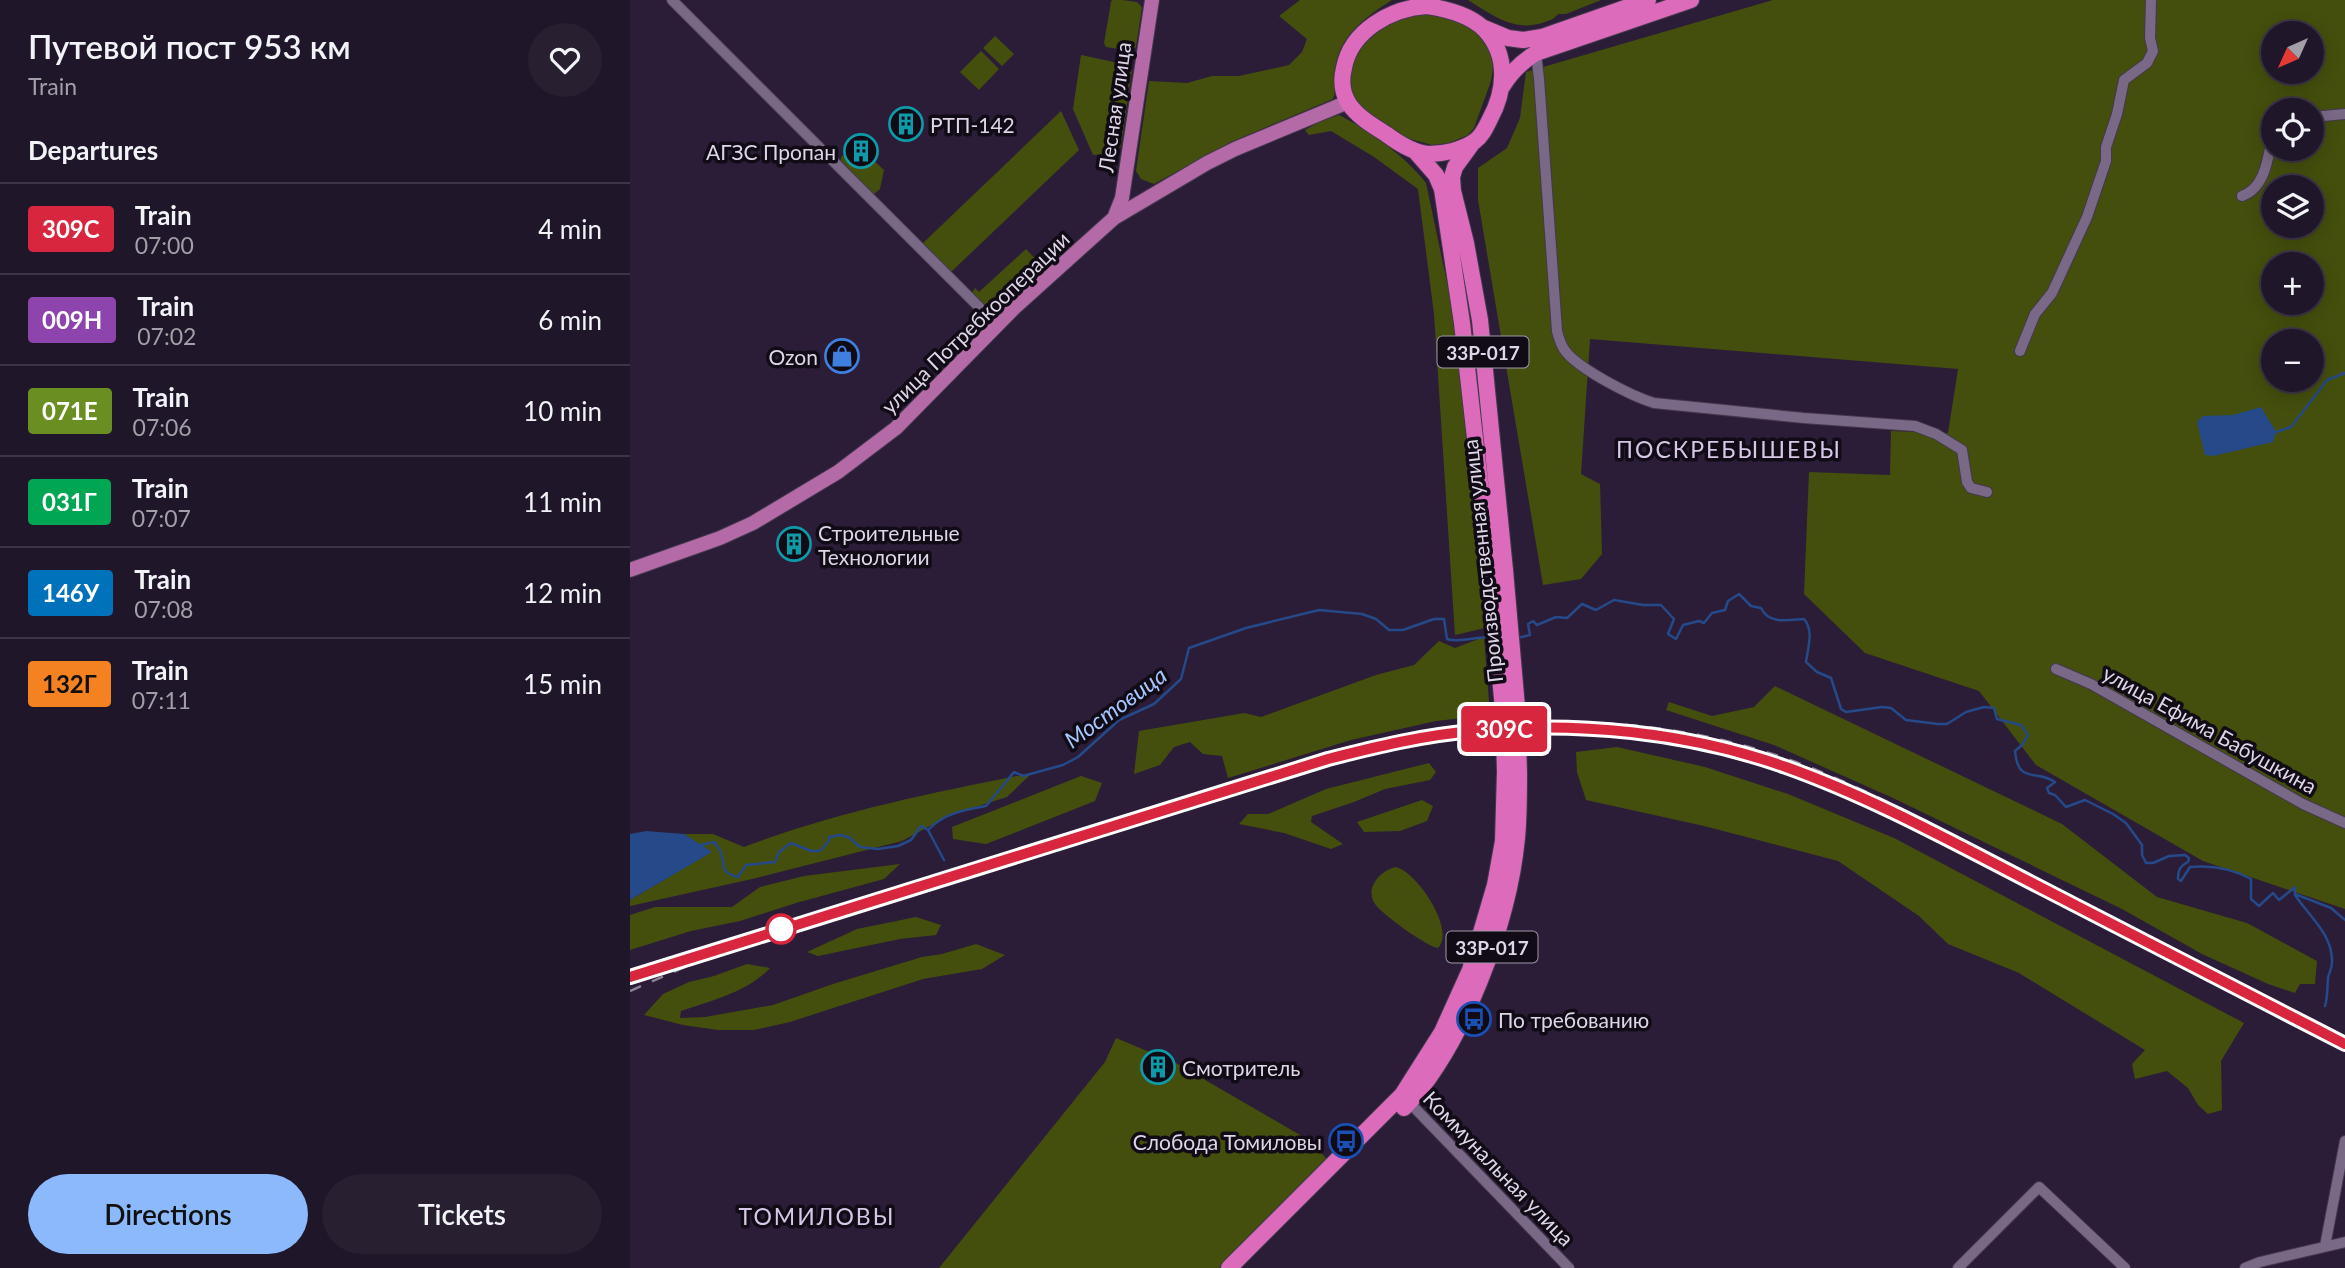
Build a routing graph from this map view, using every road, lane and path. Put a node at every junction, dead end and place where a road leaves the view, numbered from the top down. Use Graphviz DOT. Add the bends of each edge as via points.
graph roads {
  1 [pos="672,0"];
  2 [pos="1152,0"];
  3 [pos="1648,0"];
  4 [pos="1691,0"];
  5 [pos="2151,0"];
  6 [pos="1484,28"];
  7 [pos="1535,53"];
  8 [pos="1501,89"];
  9 [pos="1348,102"];
  10 [pos="2345,114"];
  11 [pos="2324,116"];
  12 [pos="1473,143"];
  13 [pos="1415,151"];
  14 [pos="2266,161"];
  15 [pos="1126,171"];
  16 [pos="1150,196"];
  17 [pos="2242,196"];
  18 [pos="1114,218"];
  19 [pos="997,325"];
  20 [pos="2020,351"];
  21 [pos="1987,492"];
  22 [pos="630,570"];
  23 [pos="1498,571"];
  24 [pos="2056,668"];
  25 [pos="2345,823"];
  26 [pos="1406,1098"];
  27 [pos="2345,1141"];
  28 [pos="2345,1242"];
  29 [pos="2325,1246"];
  30 [pos="1229,1268"];
  31 [pos="1242,1268"];
  32 [pos="1569,1268"];
  33 [pos="1958,1268"];
  34 [pos="2124,1268"];
  35 [pos="2245,1268"];
  1 -- 19 [label="street"];
  2 -- 15 [label="main road, Лесная улица"];
  3 -- 6 [label="highway" via="1542,37 1508,38"];
  4 -- 7 [label="highway, 33Р-017"];
  5 -- 20 [label="street" via="2153,51 2147,64 2124,80 2106,161 2087,217"];
  6 -- 8 [label="highway, 33Р-017" via="1501,59"];
  6 -- 9 [label="highway" via="1455,12 1427,6 1392,14 1353,46 1342,78"];
  7 -- 8 [label="highway, 33Р-017" via="1522,61"];
  7 -- 21 [label="street" via="1557,331 1572,358 1654,403 1915,426 1962,450 1970,488"];
  8 -- 12 [label="highway, 33Р-017" via="1489,121"];
  9 -- 13 [label="highway, 33Р-017" via="1366,121"];
  9 -- 16 [label="main road, улица Потребкооперации" via="1235,149"];
  10 -- 11 [label="street"];
  12 -- 13 [label="highway, 33Р-017" via="1451,152"];
  12 -- 23 [label="highway, Производственная улица / 33Р-017" via="1455,167 1453,191 1480,320"];
  13 -- 23 [label="highway, Производственная улица / 33Р-017" via="1436,175 1441,189"];
  14 -- 17 [label="street" via="2260,183"];
  15 -- 16 [label="main road" via="1135,191"];
  15 -- 18 [label="main road, Лесная улица"];
  16 -- 18 [label="main road, улица Потребкооперации"];
  18 -- 19 [label="main road, улица Потребкооперации"];
  19 -- 22 [label="main road, улица Потребкооперации" via="896,428 838,472 720,538"];
  23 -- 26 [label="highway, Производственная улица / 33Р-017, bridge" via="1517,707 1512,772 1517,838 1511,882 1486,968 1435,1068"];
  24 -- 25 [label="street, улица Ефима Бабушкина"];
  26 -- 30 [label="highway, Производственная улица / 33Р-017"];
  26 -- 31 [label="highway, Производственная улица / 33Р-017"];
  26 -- 32 [label="street, Коммунальная улица"];
  27 -- 29 [label="street"];
  28 -- 29 [label="street"];
  29 -- 35 [label="street"];
  33 -- 34 [label="street" via="2039,1187"];
}
